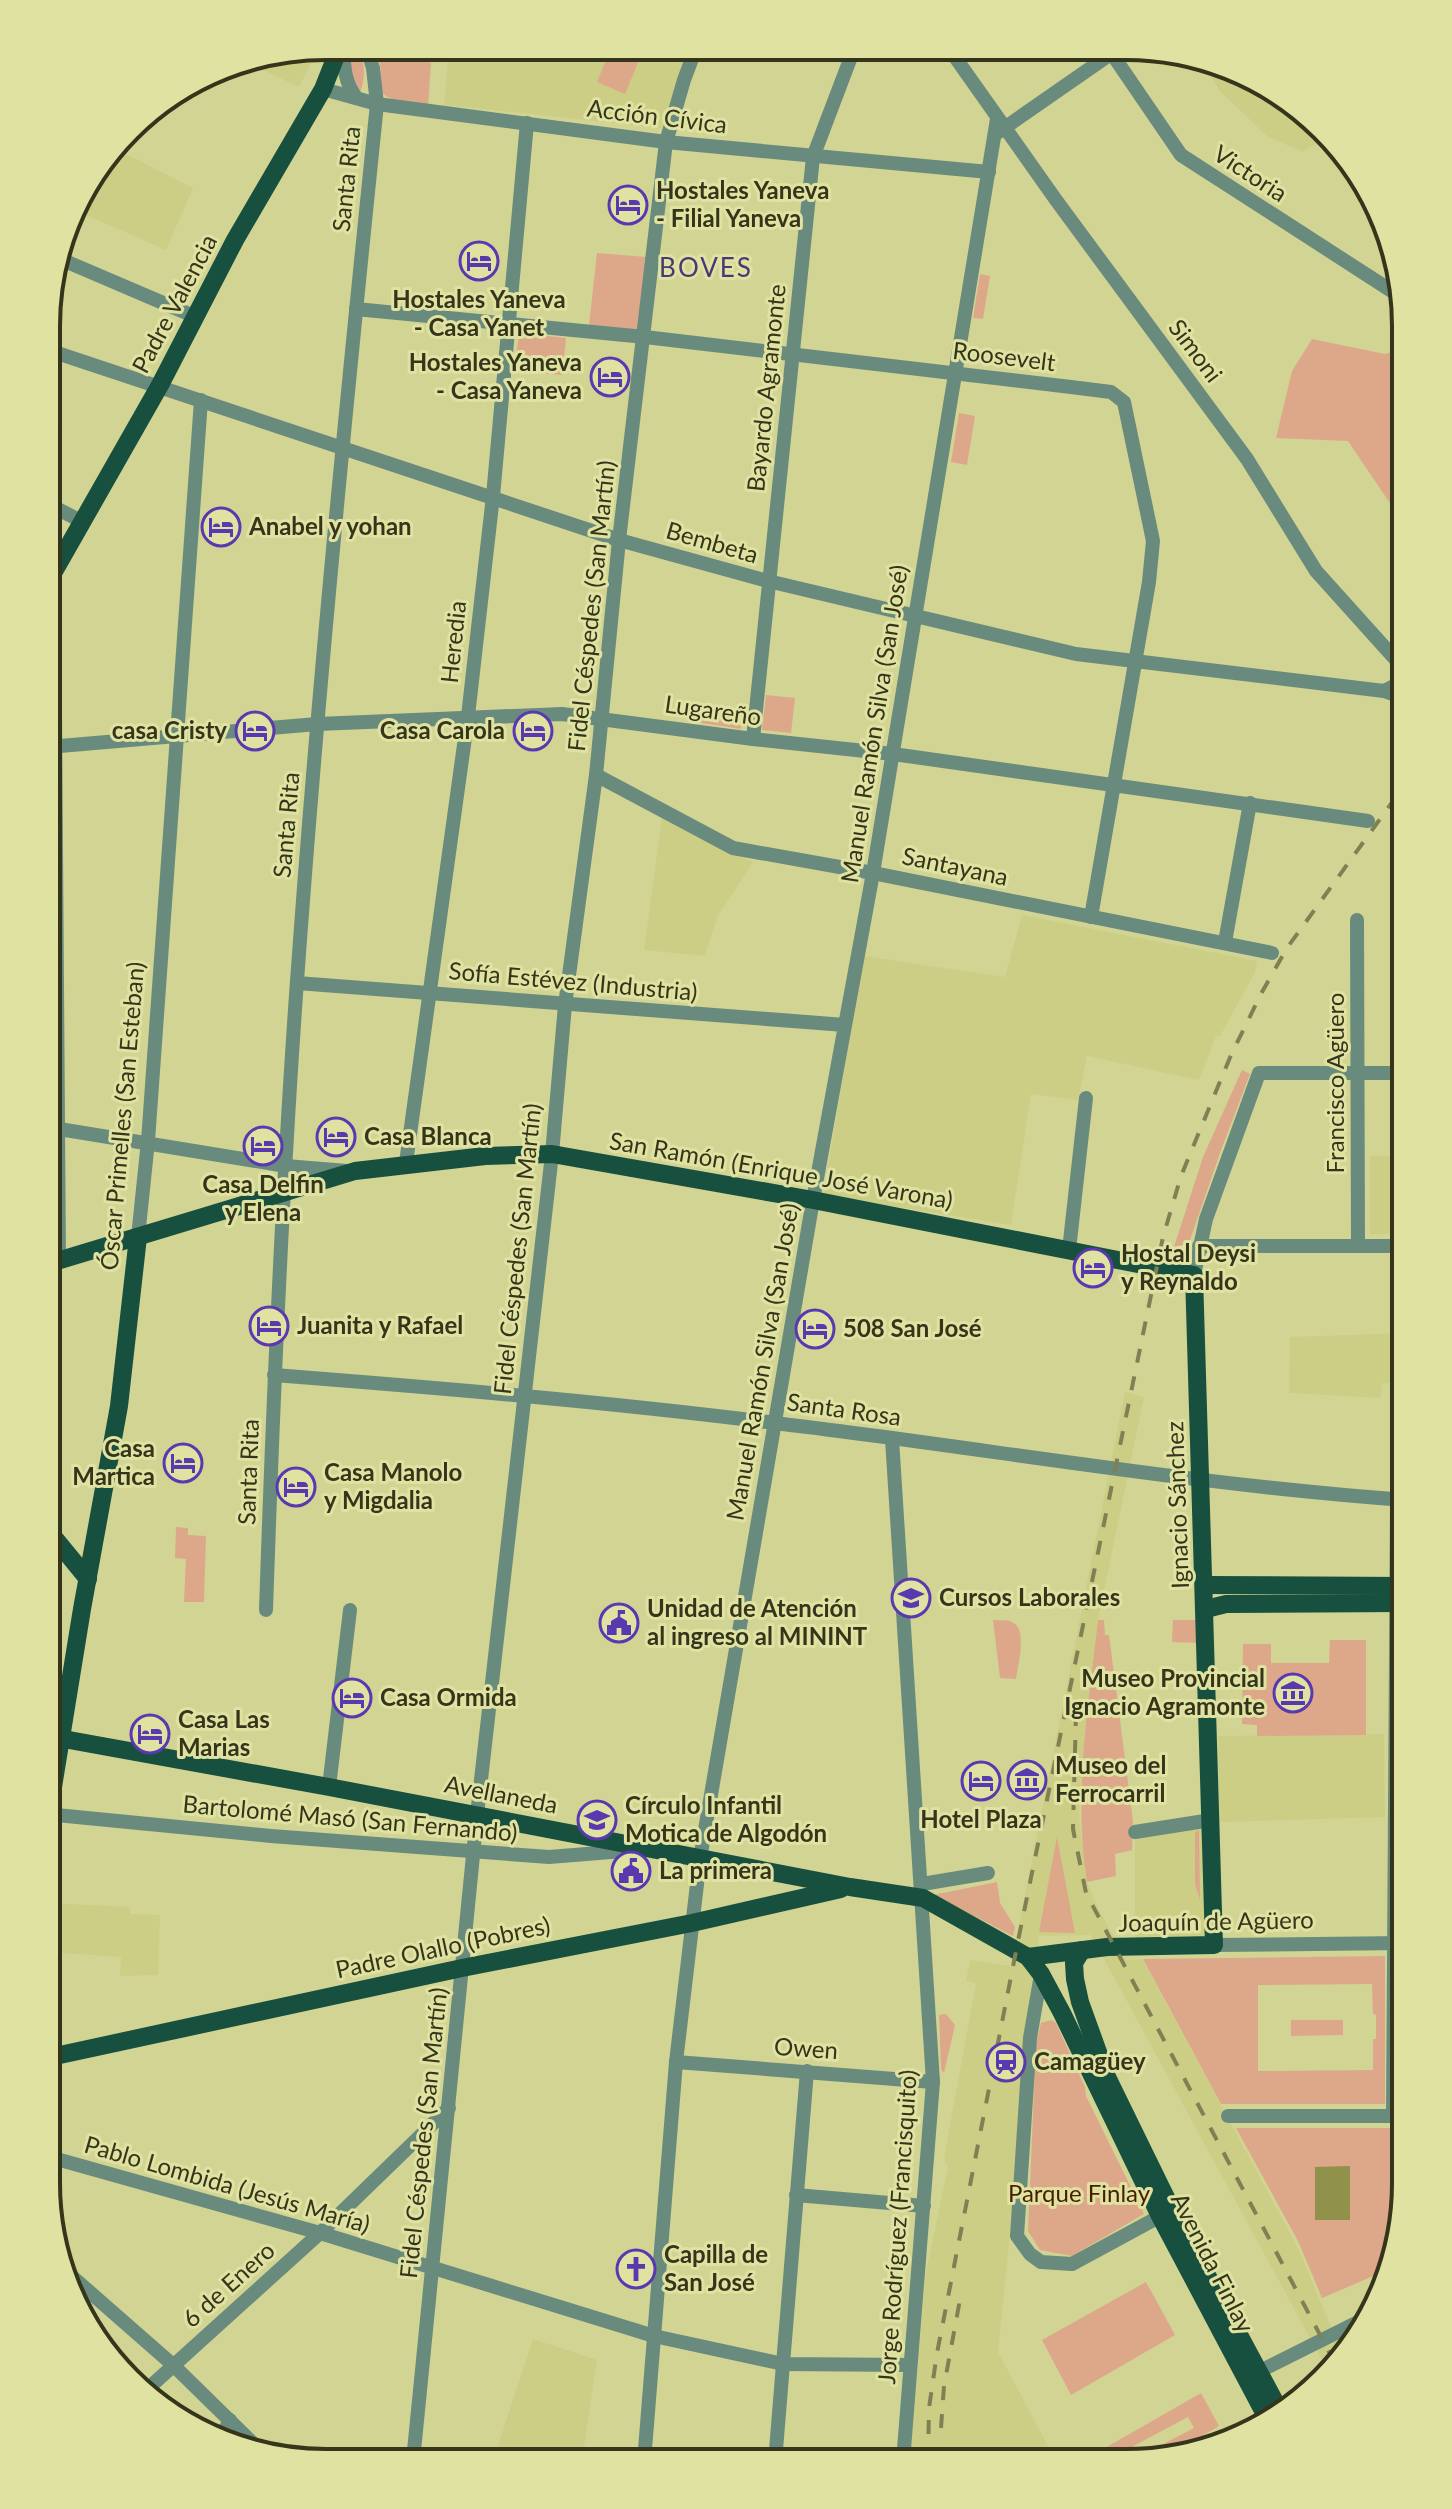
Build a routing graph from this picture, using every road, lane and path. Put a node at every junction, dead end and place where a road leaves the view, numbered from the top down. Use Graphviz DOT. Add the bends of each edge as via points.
graph roads {
  1 [pos="850,60"];
  2 [pos="956,60"];
  3 [pos="1100,60"];
  4 [pos="1117,60"];
  5 [pos="335,61"];
  6 [pos="343,61"];
  7 [pos="371,61"];
  8 [pos="691,61"];
  9 [pos="323,89"];
  10 [pos="356,97"];
  11 [pos="377,104"];
  12 [pos="527,123"];
  13 [pos="999,127"];
  14 [pos="666,142"];
  15 [pos="813,157"];
  16 [pos="989,172"];
  17 [pos="68,262"];
  18 [pos="1389,289"];
  19 [pos="356,309"];
  20 [pos="196,317"];
  21 [pos="509,324"];
  22 [pos="645,337"];
  23 [pos="60,354"];
  24 [pos="793,355"];
  25 [pos="956,374"];
  26 [pos="160,385"];
  27 [pos="201,400"];
  28 [pos="342,448"];
  29 [pos="493,496"];
  30 [pos="60,510"];
  31 [pos="83,522"];
  32 [pos="619,540"];
  33 [pos="60,561"];
  34 [pos="768,581"];
  35 [pos="914,618"];
  36 [pos="1392,655"];
  37 [pos="1134,663"];
  38 [pos="1392,687"];
  39 [pos="1384,691"];
  40 [pos="1392,694"];
  41 [pos="468,716"];
  42 [pos="602,718"];
  43 [pos="317,724"];
  44 [pos="176,737"];
  45 [pos="753,739"];
  46 [pos="60,746"];
  47 [pos="893,754"];
  48 [pos="596,775"];
  49 [pos="1114,784"];
  50 [pos="1250,803"];
  51 [pos="1368,821"];
  52 [pos="873,873"];
  53 [pos="1091,917"];
  54 [pos="1357,920"];
  55 [pos="1225,942"];
  56 [pos="1272,953"];
  57 [pos="297,983"];
  58 [pos="431,992"];
  59 [pos="565,1005"];
  60 [pos="845,1025"];
  61 [pos="1359,1073"];
  62 [pos="1392,1073"];
  63 [pos="1086,1098"];
  64 [pos="60,1128"];
  65 [pos="148,1141"];
  66 [pos="552,1154"];
  67 [pos="406,1163"];
  68 [pos="286,1166"];
  69 [pos="355,1171"];
  70 [pos="286,1193"];
  71 [pos="813,1200"];
  72 [pos="138,1237"];
  73 [pos="1199,1246"];
  74 [pos="1358,1246"];
  75 [pos="1392,1246"];
  76 [pos="1069,1250"];
  77 [pos="60,1260"];
  78 [pos="1194,1275"];
  79 [pos="274,1375"];
  80 [pos="524,1395"];
  81 [pos="776,1423"];
  82 [pos="892,1439"];
  83 [pos="1200,1478"];
  84 [pos="1391,1499"];
  85 [pos="60,1545"];
  86 [pos="88,1579"];
  87 [pos="1205,1585"];
  88 [pos="1391,1594"];
  89 [pos="1226,1596"];
  90 [pos="1206,1609"];
  91 [pos="266,1610"];
  92 [pos="350,1610"];
  93 [pos="60,1706"];
  94 [pos="60,1739"];
  95 [pos="329,1787"];
  96 [pos="477,1815"];
  97 [pos="60,1820"];
  98 [pos="1211,1820"];
  99 [pos="1135,1832"];
  100 [pos="651,1849"];
  101 [pos="473,1853"];
  102 [pos="700,1859"];
  103 [pos="988,1873"];
  104 [pos="850,1887"];
  105 [pos="923,1891"];
  106 [pos="692,1923"];
  107 [pos="1391,1943"];
  108 [pos="1214,1945"];
  109 [pos="1082,1950"];
  110 [pos="1028,1957"];
  111 [pos="462,1968"];
  112 [pos="1041,1974"];
  113 [pos="1062,2013"];
  114 [pos="1034,2016"];
  115 [pos="60,2055"];
  116 [pos="676,2062"];
  117 [pos="807,2071"];
  118 [pos="933,2082"];
  119 [pos="449,2108"];
  120 [pos="1228,2116"];
  121 [pos="1391,2116"];
  122 [pos="60,2160"];
  123 [pos="796,2195"];
  124 [pos="1162,2205"];
  125 [pos="924,2206"];
  126 [pos="320,2233"];
  127 [pos="433,2267"];
  128 [pos="79,2283"];
  129 [pos="1350,2325"];
  130 [pos="654,2336"];
  131 [pos="783,2364"];
  132 [pos="173,2365"];
  133 [pos="909,2365"];
  134 [pos="1252,2370"];
  135 [pos="153,2384"];
  136 [pos="1274,2403"];
  137 [pos="1265,2409"];
  138 [pos="230,2420"];
  139 [pos="225,2429"];
  140 [pos="246,2436"];
  141 [pos="414,2449"];
  142 [pos="645,2449"];
  143 [pos="776,2449"];
  144 [pos="904,2449"];
  1 -- 15 [label="street, Bayardo Agramonte"];
  2 -- 13 [label="street, Simoni"];
  3 -- 13 [label="street"];
  4 -- 18 [label="street, Victoria" via="1181,155"];
  5 -- 9 [label="main road, Padre Valencia"];
  6 -- 10 [label="street"];
  7 -- 11 [label="street, Santa Rita"];
  8 -- 14 [label="street, Fidel Céspedes (San Martín)"];
  9 -- 10 [label="street, Acción Cívica"];
  9 -- 20 [label="main road, Padre Valencia"];
  10 -- 11 [label="street, Acción Cívica"];
  11 -- 12 [label="street, Acción Cívica"];
  11 -- 19 [label="street, Santa Rita"];
  12 -- 14 [label="street, Acción Cívica"];
  12 -- 21 [label="street, Heredia"];
  13 -- 16 [label="street, Manuel Ramón Silva (San José)"];
  13 -- 36 [label="street, Simoni" via="1247,459 1316,571"];
  14 -- 15 [label="street, Acción Cívica"];
  14 -- 22 [label="street, Fidel Céspedes (San Martín)"];
  15 -- 16 [label="street, Acción Cívica"];
  15 -- 24 [label="street, Bayardo Agramonte"];
  16 -- 25 [label="street, Manuel Ramón Silva (San José)"];
  17 -- 20 [label="street"];
  19 -- 21 [label="street, Roosevelt"];
  19 -- 28 [label="street, Santa Rita"];
  20 -- 26 [label="main road, Padre Valencia"];
  21 -- 22 [label="street, Roosevelt"];
  21 -- 29 [label="street, Heredia"];
  22 -- 24 [label="street, Roosevelt"];
  22 -- 32 [label="street, Fidel Céspedes (San Martín)"];
  23 -- 26 [label="street, Bembeta"];
  24 -- 25 [label="street, Roosevelt"];
  24 -- 34 [label="street, Bayardo Agramonte"];
  25 -- 35 [label="street, Manuel Ramón Silva (San José)"];
  25 -- 37 [label="street, Roosevelt" via="1111,392 1124,402 1153,541"];
  26 -- 27 [label="street, Bembeta"];
  26 -- 31 [label="main road, Padre Valencia"];
  27 -- 28 [label="street, Bembeta"];
  27 -- 44 [label="street, Óscar Primelles (San Esteban)"];
  28 -- 29 [label="street, Bembeta"];
  28 -- 43 [label="street, Santa Rita"];
  29 -- 32 [label="street, Bembeta"];
  29 -- 41 [label="street, Heredia"];
  30 -- 31 [label="street"];
  31 -- 33 [label="main road, Padre Valencia"];
  32 -- 34 [label="street, Bembeta"];
  32 -- 42 [label="street, Fidel Céspedes (San Martín)"];
  34 -- 35 [label="street, Bembeta"];
  34 -- 45 [label="street, Bayardo Agramonte"];
  35 -- 37 [label="street, Bembeta"];
  35 -- 47 [label="street, Manuel Ramón Silva (San José)"];
  37 -- 39 [label="street, Bembeta"];
  37 -- 49 [label="street, Roosevelt"];
  38 -- 39 [label="street"];
  39 -- 40 [label="street, Bembeta"];
  41 -- 42 [label="street, Lugareño"];
  41 -- 43 [label="street, Lugareño"];
  41 -- 58 [label="street, Heredia"];
  42 -- 45 [label="street, Lugareño"];
  42 -- 48 [label="street, Fidel Céspedes (San Martín)"];
  43 -- 44 [label="street, Lugareño"];
  43 -- 57 [label="street, Santa Rita"];
  44 -- 46 [label="street, Lugareño"];
  44 -- 65 [label="street, Óscar Primelles (San Esteban)"];
  45 -- 47 [label="street, Lugareño"];
  47 -- 49 [label="street, Lugareño"];
  47 -- 52 [label="street, Manuel Ramón Silva (San José)"];
  48 -- 52 [label="street, Santayana" via="733,848"];
  48 -- 59 [label="street, Fidel Céspedes (San Martín)"];
  49 -- 50 [label="street, Lugareño"];
  49 -- 53 [label="street, Roosevelt"];
  50 -- 51 [label="street, Lugareño"];
  50 -- 55 [label="street"];
  52 -- 53 [label="street, Santayana"];
  52 -- 60 [label="street, Manuel Ramón Silva (San José)"];
  53 -- 55 [label="street, Santayana"];
  54 -- 61 [label="street, Francisco Agüero"];
  55 -- 56 [label="street, Santayana"];
  57 -- 58 [label="street, Sofía Estévez (Industria)"];
  57 -- 68 [label="street, Santa Rita"];
  58 -- 59 [label="street, Sofía Estévez (Industria)"];
  58 -- 67 [label="street, Heredia"];
  59 -- 60 [label="street, Sofía Estévez (Industria)"];
  59 -- 66 [label="street, Fidel Céspedes (San Martín)"];
  60 -- 71 [label="street, Manuel Ramón Silva (San José)"];
  61 -- 62 [label="street"];
  61 -- 73 [label="street, Ignacio Sánchez" via="1259,1073"];
  61 -- 74 [label="street, Francisco Agüero"];
  63 -- 76 [label="street"];
  64 -- 65 [label="street"];
  65 -- 68 [label="street"];
  65 -- 72 [label="street, Óscar Primelles (San Esteban)"];
  66 -- 67 [label="main road, San Ramón (Enrique José Varona)"];
  66 -- 71 [label="main road, San Ramón (Enrique José Varona)"];
  66 -- 80 [label="street, Fidel Céspedes (San Martín)"];
  67 -- 69 [label="main road, San Ramón (Enrique José Varona)"];
  68 -- 69 [label="street"];
  68 -- 70 [label="street, Santa Rita"];
  69 -- 70 [label="main road, San Ramón (Enrique José Varona)"];
  70 -- 72 [label="main road, San Ramón (Enrique José Varona)"];
  70 -- 79 [label="street, Santa Rita"];
  71 -- 76 [label="main road, San Ramón (Enrique José Varona)"];
  71 -- 81 [label="street, Manuel Ramón Silva (San José)"];
  72 -- 77 [label="main road, San Ramón (Enrique José Varona)"];
  72 -- 86 [label="main road, Óscar Primelles (San Esteban)" via="119,1406"];
  73 -- 74 [label="street"];
  73 -- 78 [label="street, Ignacio Sánchez"];
  74 -- 75 [label="street"];
  76 -- 78 [label="main road, San Ramón (Enrique José Varona)"];
  78 -- 83 [label="main road, Ignacio Sánchez"];
  79 -- 80 [label="street, Santa Rosa"];
  79 -- 91 [label="street, Santa Rita"];
  80 -- 81 [label="street, Santa Rosa"];
  80 -- 96 [label="street, Fidel Céspedes (San Martín)"];
  81 -- 82 [label="street, Santa Rosa"];
  81 -- 102 [label="street, Manuel Ramón Silva (San José)"];
  82 -- 83 [label="street, Santa Rosa"];
  82 -- 105 [label="street, Jorge Rodríguez (Francisquito)"];
  83 -- 84 [label="street, Santa Rosa"];
  83 -- 87 [label="main road, Ignacio Sánchez"];
  85 -- 86 [label="main road"];
  86 -- 93 [label="main road, Óscar Primelles (San Esteban)"];
  87 -- 89 [label="main road"];
  87 -- 90 [label="main road, Ignacio Sánchez"];
  88 -- 89 [label="main road"];
  89 -- 90 [label="main road"];
  90 -- 98 [label="main road, Ignacio Sánchez"];
  92 -- 95 [label="street"];
  94 -- 95 [label="main road, Avellaneda"];
  95 -- 96 [label="main road, Avellaneda"];
  96 -- 100 [label="main road, Avellaneda"];
  96 -- 101 [label="street, Fidel Céspedes (San Martín)"];
  97 -- 101 [label="street, Bartolomé Masó (San Fernando)"];
  98 -- 99 [label="street"];
  98 -- 108 [label="main road, Ignacio Sánchez"];
  100 -- 101 [label="street, Bartolomé Masó (San Fernando)" via="549,1857"];
  100 -- 102 [label="main road, Avellaneda"];
  101 -- 111 [label="street, Fidel Céspedes (San Martín)"];
  102 -- 104 [label="main road, Avellaneda"];
  102 -- 106 [label="street, Manuel Ramón Silva (San José)"];
  103 -- 105 [label="street"];
  104 -- 105 [label="main road, Avellaneda"];
  104 -- 106 [label="main road, Padre Olallo (Pobres)"];
  105 -- 110 [label="main road, Avellaneda"];
  105 -- 118 [label="street, Jorge Rodríguez (Francisquito)"];
  106 -- 111 [label="main road, Padre Olallo (Pobres)"];
  106 -- 116 [label="street, Manuel Ramón Silva (San José)"];
  107 -- 108 [label="street, Joaquín de Agüero"];
  108 -- 109 [label="main road, Joaquín de Agüero"];
  109 -- 110 [label="main road, Joaquín de Agüero"];
  109 -- 124 [label="main road, Avenida Finlay" via="1074,1963 1080,2002"];
  110 -- 112 [label="main road, Avenida Finlay"];
  111 -- 115 [label="main road, Padre Olallo (Pobres)"];
  111 -- 119 [label="street, Fidel Céspedes (San Martín)"];
  112 -- 113 [label="main road, Avenida Finlay"];
  112 -- 114 [label="street"];
  113 -- 114 [label="street" via="1045,2006"];
  113 -- 124 [label="main road, Avenida Finlay"];
  114 -- 124 [label="street" via="1017,2236 1041,2262 1072,2264"];
  116 -- 117 [label="street, Owen"];
  116 -- 130 [label="street, Manuel Ramón Silva (San José)"];
  117 -- 118 [label="street, Owen"];
  117 -- 123 [label="street"];
  118 -- 125 [label="street, Jorge Rodríguez (Francisquito)"];
  119 -- 126 [label="street, 6 de Enero"];
  119 -- 127 [label="street, Fidel Céspedes (San Martín)"];
  120 -- 121 [label="street"];
  122 -- 126 [label="street, Pablo Lombida (Jesús María)"];
  123 -- 125 [label="street"];
  123 -- 131 [label="street"];
  124 -- 134 [label="main road, Avenida Finlay"];
  125 -- 133 [label="street, Jorge Rodríguez (Francisquito)"];
  126 -- 127 [label="street, Pablo Lombida (Jesús María)"];
  126 -- 132 [label="street, 6 de Enero"];
  127 -- 130 [label="street, Pablo Lombida (Jesús María)"];
  127 -- 141 [label="street, Fidel Céspedes (San Martín)"];
  128 -- 132 [label="street"];
  129 -- 134 [label="street"];
  130 -- 131 [label="street, Pablo Lombida (Jesús María)"];
  130 -- 142 [label="street, Manuel Ramón Silva (San José)"];
  131 -- 133 [label="street, Pablo Lombida (Jesús María)"];
  131 -- 143 [label="street"];
  132 -- 135 [label="street, 6 de Enero"];
  132 -- 138 [label="street"];
  133 -- 144 [label="street, Jorge Rodríguez (Francisquito)"];
  134 -- 136 [label="main road, Avenida Finlay"];
  134 -- 137 [label="main road, Avenida Finlay"];
  138 -- 139 [label="street"];
  138 -- 140 [label="street"];
}
